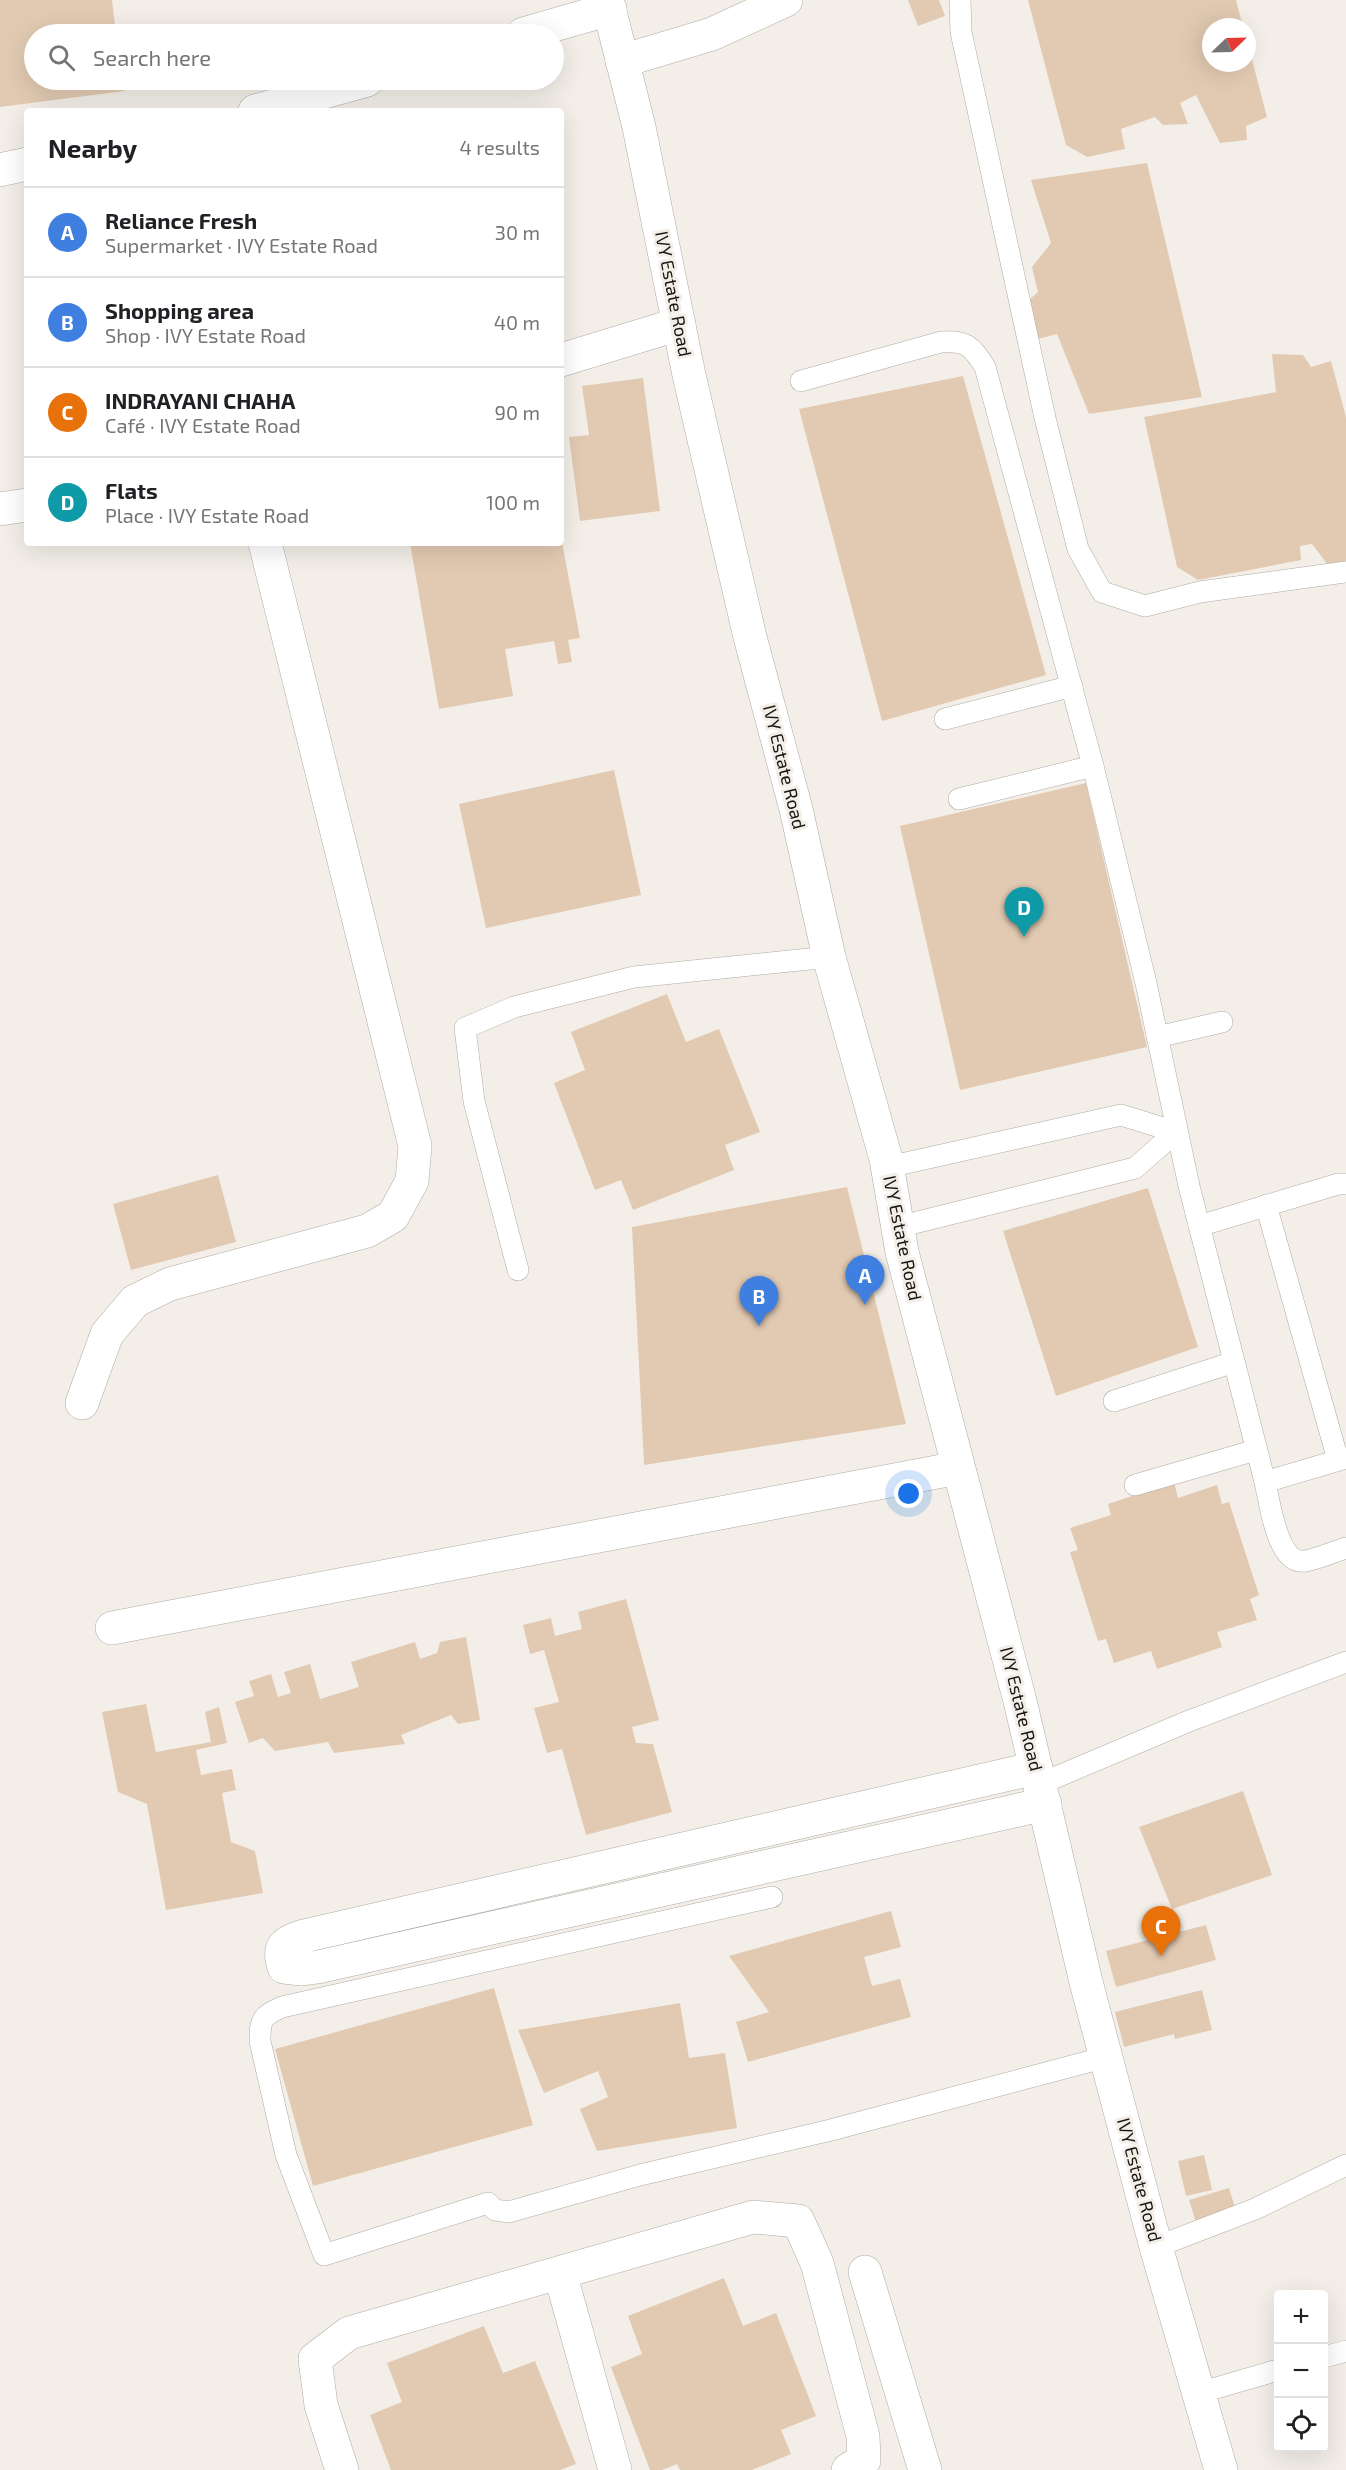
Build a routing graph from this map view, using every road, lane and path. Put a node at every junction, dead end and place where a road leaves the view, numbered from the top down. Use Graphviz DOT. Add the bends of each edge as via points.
graph roads {
  1 [pos="786,0"];
  2 [pos="960,0"];
  3 [pos="609,5"];
  4 [pos="553,24"];
  5 [pos="622,61"];
  6 [pos="331,90"];
  7 [pos="266,108"];
  8 [pos="24,165"];
  9 [pos="0,170"];
  10 [pos="679,324"];
  11 [pos="564,359"];
  12 [pos="801,381"];
  13 [pos="24,505"];
  14 [pos="0,509"];
  15 [pos="266,546"];
  16 [pos="1346,572"];
  17 [pos="1072,686"];
  18 [pos="945,719"];
  19 [pos="1093,766"];
  20 [pos="959,799"];
  21 [pos="829,957"];
  22 [pos="1222,1022"];
  23 [pos="1157,1037"];
  24 [pos="1176,1132"];
  25 [pos="888,1167"];
  26 [pos="1346,1184"];
  27 [pos="1266,1205"];
  28 [pos="1199,1226"];
  29 [pos="898,1227"];
  30 [pos="518,1270"];
  31 [pos="1234,1362"];
  32 [pos="1114,1401"];
  33 [pos="82,1403"];
  34 [pos="1256,1450"];
  35 [pos="1342,1459"];
  36 [pos="958,1468"];
  37 [pos="1265,1482"];
  38 [pos="1135,1485"];
  39 [pos="1346,1548"];
  40 [pos="112,1628"];
  41 [pos="1346,1662"];
  42 [pos="1040,1785"];
  43 [pos="648,1856"];
  44 [pos="772,1897"];
  45 [pos="660,1906"];
  46 [pos="1106,2057"];
  47 [pos="1346,2165"];
  48 [pos="1156,2247"];
  49 [pos="560,2272"];
  50 [pos="865,2272"];
  51 [pos="1346,2351"];
  52 [pos="1328,2356"];
  53 [pos="1274,2371"];
  54 [pos="1199,2393"];
  55 [pos="342,2470"];
  56 [pos="615,2470"];
  57 [pos="848,2470"];
  58 [pos="925,2470"];
  59 [pos="1221,2470"];
  1 -- 5 [label="street" via="712,34"];
  2 -- 16 [label="lane" via="961,32 1045,418 1078,549 1102,592 1145,606 1200,592"];
  3 -- 4 [label="street"];
  3 -- 5 [label="street, IVY Estate Road"];
  5 -- 10 [label="street, IVY Estate Road"];
  6 -- 7 [label="street"];
  8 -- 9 [label="street"];
  10 -- 11 [label="street"];
  10 -- 21 [label="street, IVY Estate Road"];
  12 -- 17 [label="lane" via="941,342 959,340 975,352 985,367"];
  13 -- 14 [label="street"];
  15 -- 33 [label="street" via="415,1146 412,1181 393,1216 367,1231 170,1284 135,1301 106,1334"];
  17 -- 18 [label="lane"];
  17 -- 19 [label="lane"];
  19 -- 20 [label="lane"];
  19 -- 23 [label="lane"];
  21 -- 25 [label="street, IVY Estate Road"];
  21 -- 30 [label="lane" via="634,977 514,1007 465,1028 474,1101"];
  22 -- 23 [label="lane"];
  23 -- 24 [label="lane"];
  24 -- 25 [label="lane" via="1121,1115"];
  24 -- 28 [label="lane"];
  24 -- 29 [label="lane" via="1135,1168"];
  25 -- 29 [label="street, IVY Estate Road"];
  26 -- 27 [label="lane"];
  27 -- 28 [label="lane"];
  27 -- 35 [label="lane"];
  28 -- 31 [label="lane"];
  29 -- 36 [label="street, IVY Estate Road"];
  31 -- 32 [label="lane"];
  31 -- 34 [label="lane"];
  34 -- 37 [label="lane"];
  34 -- 38 [label="lane"];
  35 -- 37 [label="lane"];
  36 -- 40 [label="street"];
  36 -- 42 [label="street, IVY Estate Road"];
  37 -- 39 [label="lane" via="1282,1549 1293,1560 1303,1562"];
  41 -- 42 [label="lane" via="1189,1721"];
  42 -- 43 [label="street"];
  42 -- 45 [label="street"];
  42 -- 46 [label="street, IVY Estate Road"];
  43 -- 45 [label="lane"];
  43 -- 45 [label="street" via="304,1936 290,1941 280,1956 284,1967 318,1967"];
  44 -- 45 [label="lane"];
  45 -- 46 [label="lane" via="543,1948 268,2013 260,2023 260,2041 286,2155 324,2255 488,2203 495,2210 510,2212 639,2175 831,2130"];
  46 -- 48 [label="street, IVY Estate Road"];
  47 -- 48 [label="lane" via="1255,2209"];
  48 -- 54 [label="street, IVY Estate Road"];
  49 -- 55 [label="street" via="349,2333 315,2359 321,2405"];
  49 -- 56 [label="street"];
  49 -- 57 [label="street" via="753,2217 798,2221 817,2263 863,2436 864,2460"];
  50 -- 58 [label="street"];
  51 -- 52 [label="lane"];
  53 -- 54 [label="lane"];
  54 -- 59 [label="street, IVY Estate Road"];
}
